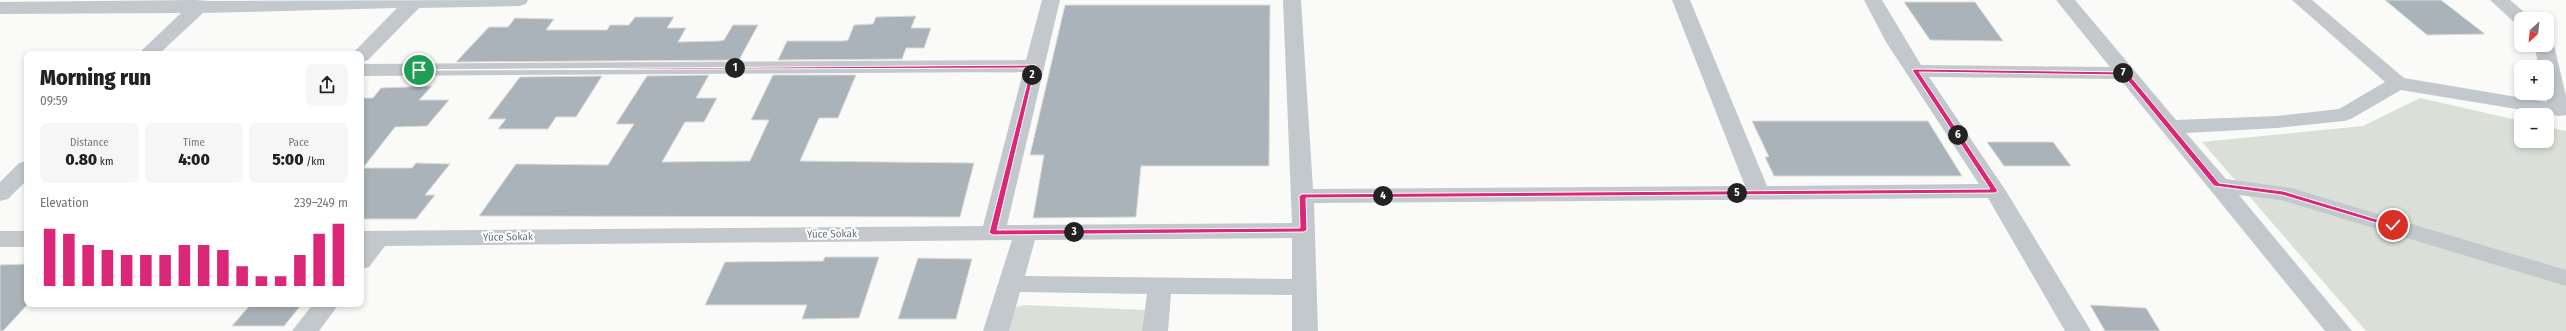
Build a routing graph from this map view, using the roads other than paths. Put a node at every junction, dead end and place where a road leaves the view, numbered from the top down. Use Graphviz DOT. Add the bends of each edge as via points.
graph roads {
  1 [pos="518,0"];
  2 [pos="1050,0"];
  3 [pos="1292,0"];
  4 [pos="1681,0"];
  5 [pos="1873,0"];
  6 [pos="2065,0"];
  7 [pos="2301,0"];
  8 [pos="2499,0"];
  9 [pos="415,1"];
  10 [pos="201,4"];
  11 [pos="0,8"];
  12 [pos="2514,12"];
  13 [pos="151,51"];
  14 [pos="2546,52"];
  15 [pos="364,53"];
  16 [pos="1034,66"];
  17 [pos="364,70"];
  18 [pos="1915,70"];
  19 [pos="2125,73"];
  20 [pos="2398,84"];
  21 [pos="2169,127"];
  22 [pos="24,171"];
  23 [pos="2216,185"];
  24 [pos="1995,191"];
  25 [pos="1759,193"];
  26 [pos="0,194"];
  27 [pos="1302,196"];
  28 [pos="1304,230"];
  29 [pos="1026,232"];
  30 [pos="993,233"];
  31 [pos="370,238"];
  32 [pos="0,239"];
  33 [pos="24,239"];
  34 [pos="364,253"];
  35 [pos="2566,278"];
  36 [pos="1010,284"];
  37 [pos="1160,286"];
  38 [pos="1304,288"];
  39 [pos="324,307"];
  40 [pos="305,331"];
  41 [pos="996,331"];
  42 [pos="1155,331"];
  43 [pos="1305,331"];
  44 [pos="2078,331"];
  45 [pos="2339,331"];
  1 -- 9 [label="street"];
  2 -- 16 [label="street"];
  3 -- 27 [label="street"];
  4 -- 25 [label="street"];
  5 -- 18 [label="street"];
  6 -- 19 [label="street"];
  7 -- 20 [label="street"];
  8 -- 12 [label="street"];
  9 -- 10 [label="street"];
  9 -- 15 [label="street"];
  10 -- 11 [label="street"];
  10 -- 13 [label="street"];
  14 -- 20 [label="street" via="2559,110"];
  16 -- 17 [label="street"];
  16 -- 30 [label="street"];
  18 -- 19 [label="street"];
  18 -- 24 [label="street"];
  19 -- 21 [label="street"];
  20 -- 21 [label="street" via="2344,115 2277,122"];
  21 -- 23 [label="street"];
  22 -- 26 [label="street"];
  23 -- 35 [label="street" via="2283,193"];
  23 -- 45 [label="street"];
  24 -- 25 [label="street"];
  24 -- 44 [label="street"];
  25 -- 27 [label="street"];
  27 -- 28 [label="street"];
  28 -- 29 [label="street, Yüce Sokak"];
  28 -- 38 [label="street"];
  29 -- 30 [label="street, Yüce Sokak"];
  29 -- 36 [label="street"];
  30 -- 31 [label="street, Yüce Sokak"];
  31 -- 34 [label="street"];
  32 -- 33 [label="street"];
  36 -- 37 [label="street"];
  36 -- 41 [label="street"];
  37 -- 38 [label="street"];
  37 -- 42 [label="street"];
  38 -- 43 [label="street"];
  39 -- 40 [label="street"];
}
